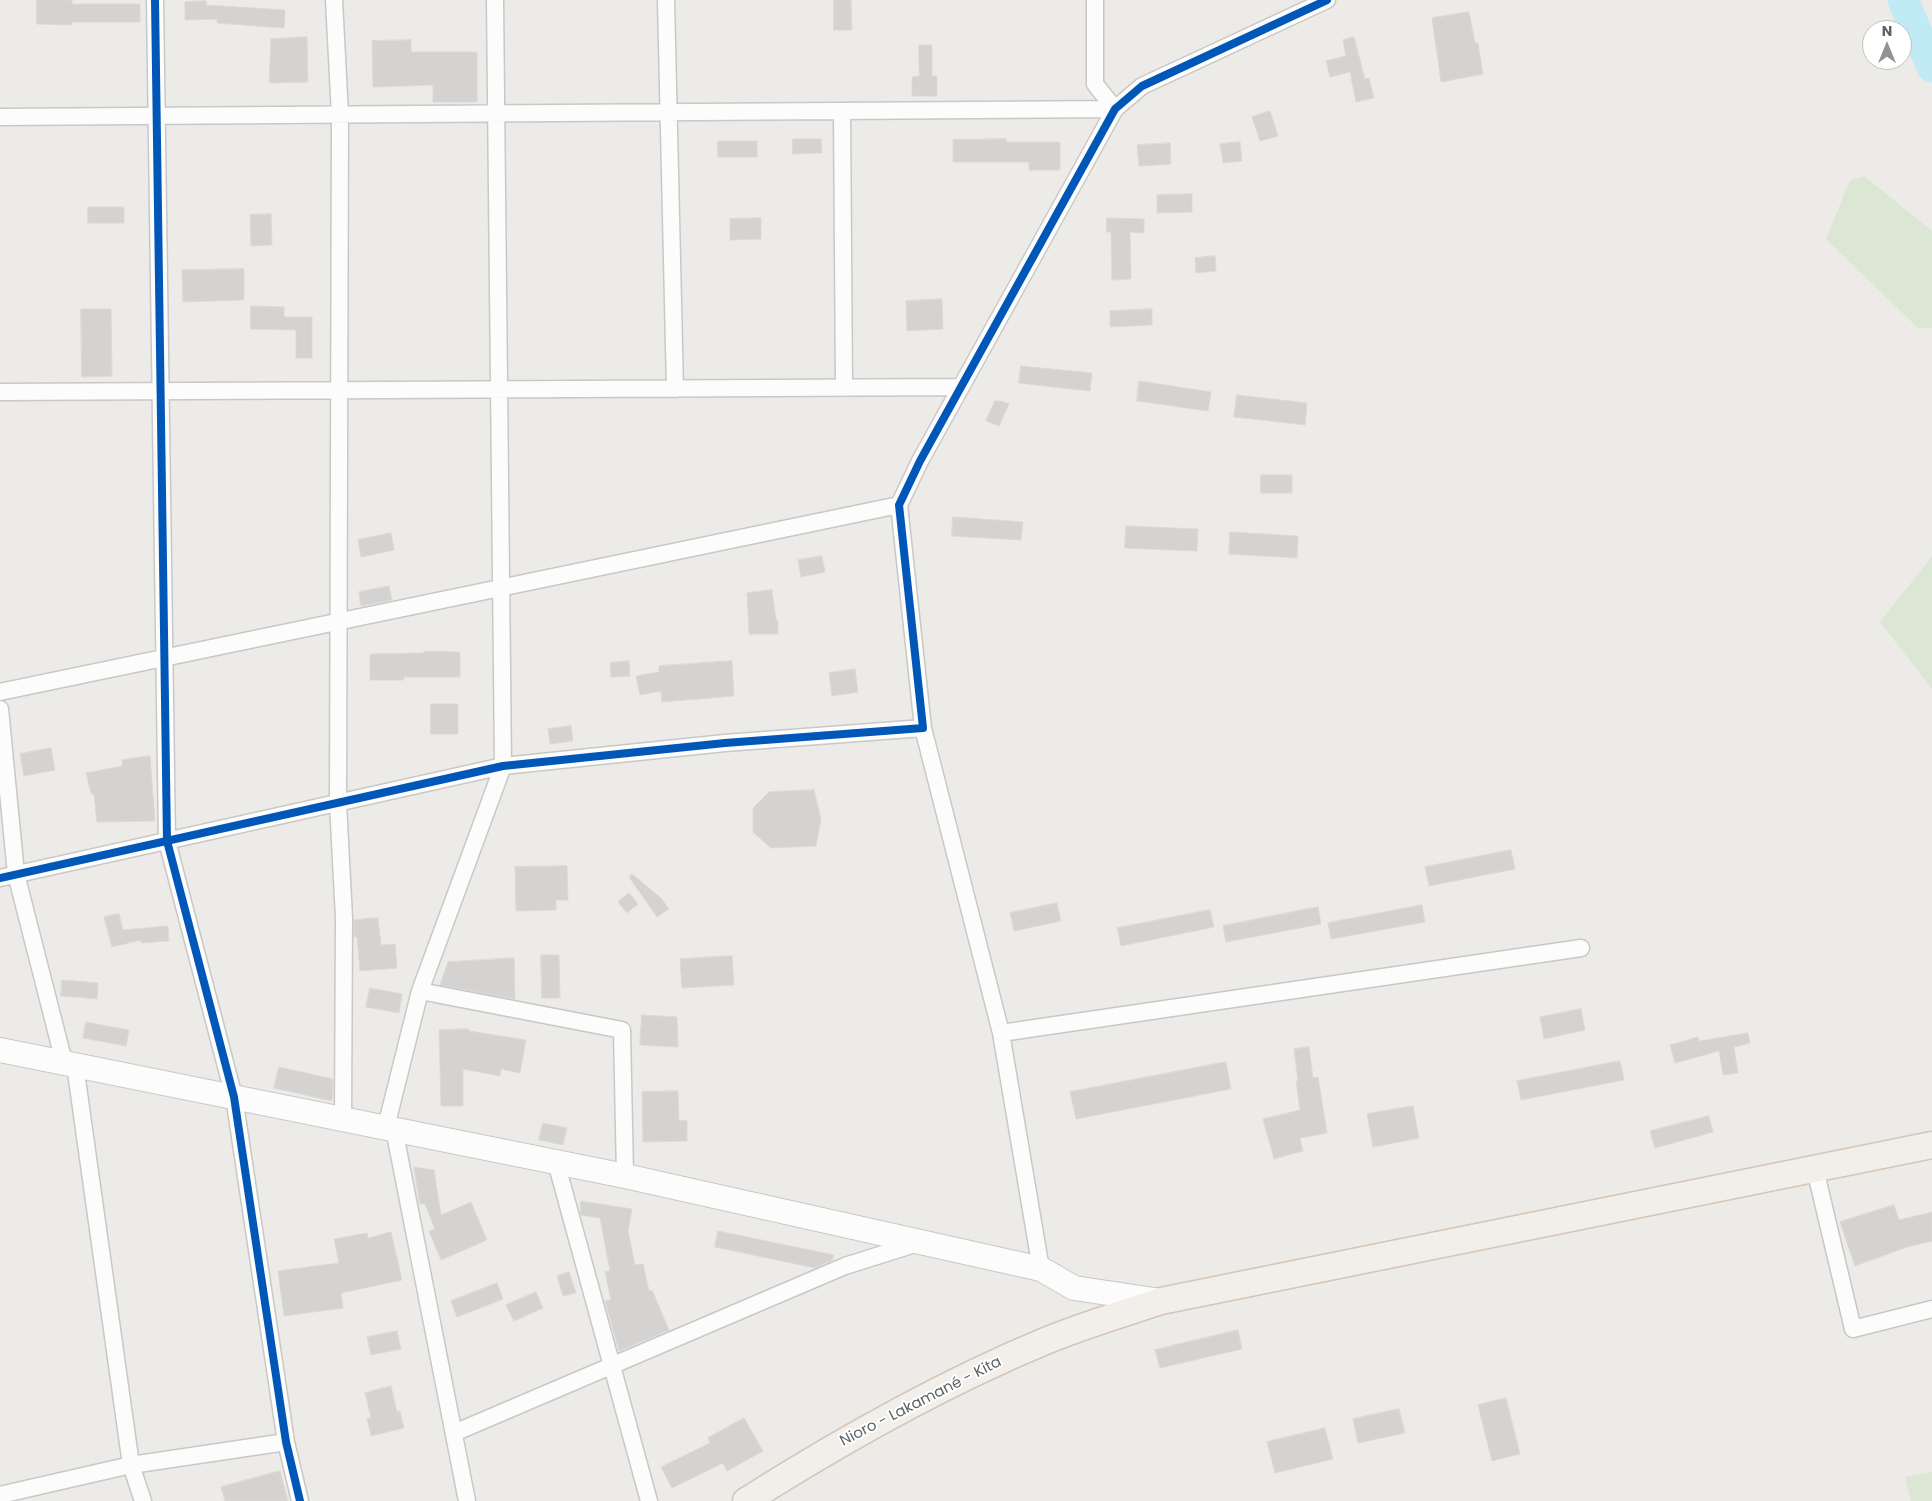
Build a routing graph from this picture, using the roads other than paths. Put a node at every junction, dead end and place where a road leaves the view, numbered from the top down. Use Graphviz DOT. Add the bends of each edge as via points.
graph roads {
  1 [pos="155,0"];
  2 [pos="334,0"];
  3 [pos="495,0"];
  4 [pos="666,0"];
  5 [pos="1095,0"];
  6 [pos="1327,0"];
  7 [pos="1115,109"];
  8 [pos="842,111"];
  9 [pos="669,112"];
  10 [pos="496,114"];
  11 [pos="340,115"];
  12 [pos="156,116"];
  13 [pos="0,117"];
  14 [pos="844,387"];
  15 [pos="961,387"];
  16 [pos="675,388"];
  17 [pos="499,389"];
  18 [pos="340,390"];
  19 [pos="161,391"];
  20 [pos="0,392"];
  21 [pos="899,504"];
  22 [pos="502,589"];
  23 [pos="339,622"];
  24 [pos="164,658"];
  25 [pos="0,692"];
  26 [pos="0,709"];
  27 [pos="923,728"];
  28 [pos="503,766"];
  29 [pos="338,803"];
  30 [pos="167,841"];
  31 [pos="8,876"];
  32 [pos="1581,948"];
  33 [pos="420,991"];
  34 [pos="1001,1033"];
  35 [pos="0,1050"];
  36 [pos="69,1064"];
  37 [pos="234,1097"];
  38 [pos="343,1119"];
  39 [pos="390,1128"];
  40 [pos="1932,1145"];
  41 [pos="556,1162"];
  42 [pos="1815,1169"];
  43 [pos="625,1176"];
  44 [pos="918,1243"];
  45 [pos="1041,1269"];
  46 [pos="1162,1300"];
  47 [pos="1932,1309"];
  48 [pos="612,1366"];
  49 [pos="454,1433"];
  50 [pos="286,1442"];
  51 [pos="131,1465"];
  52 [pos="0,1495"];
  53 [pos="749,1500"];
  54 [pos="143,1501"];
  55 [pos="300,1501"];
  56 [pos="467,1501"];
  57 [pos="649,1501"];
  1 -- 12 [label="street"];
  2 -- 11 [label="street"];
  3 -- 10 [label="street"];
  4 -- 9 [label="street"];
  5 -- 7 [label="street" via="1095,84"];
  6 -- 7 [label="street" via="1142,86"];
  7 -- 8 [label="street"];
  7 -- 15 [label="street"];
  8 -- 9 [label="street"];
  8 -- 14 [label="street"];
  9 -- 10 [label="street"];
  9 -- 16 [label="street"];
  10 -- 11 [label="street"];
  10 -- 17 [label="street"];
  11 -- 12 [label="street"];
  11 -- 18 [label="street"];
  12 -- 13 [label="street"];
  12 -- 19 [label="street"];
  14 -- 15 [label="street"];
  14 -- 16 [label="street"];
  15 -- 21 [label="street"];
  16 -- 17 [label="street"];
  17 -- 18 [label="street"];
  17 -- 22 [label="street"];
  18 -- 19 [label="street"];
  18 -- 23 [label="street"];
  19 -- 20 [label="street"];
  19 -- 24 [label="street"];
  21 -- 22 [label="street"];
  21 -- 27 [label="street"];
  22 -- 23 [label="street"];
  22 -- 28 [label="street"];
  23 -- 24 [label="street"];
  23 -- 29 [label="street"];
  24 -- 25 [label="street"];
  24 -- 30 [label="street"];
  26 -- 31 [label="street"];
  27 -- 28 [label="street" via="725,743"];
  27 -- 34 [label="street"];
  28 -- 29 [label="street"];
  28 -- 33 [label="street"];
  29 -- 30 [label="street"];
  29 -- 38 [label="street" via="344,918"];
  30 -- 31 [label="street"];
  30 -- 37 [label="street"];
  31 -- 36 [label="street"];
  32 -- 34 [label="street"];
  33 -- 39 [label="street"];
  33 -- 43 [label="street" via="622,1030"];
  34 -- 45 [label="street"];
  35 -- 36 [label="main road"];
  36 -- 37 [label="main road"];
  36 -- 51 [label="street"];
  37 -- 38 [label="main road"];
  37 -- 50 [label="street"];
  38 -- 39 [label="main road"];
  39 -- 41 [label="main road"];
  39 -- 49 [label="street"];
  40 -- 42 [label="main road, Nioro - Lakamané - Kita"];
  41 -- 43 [label="main road"];
  41 -- 48 [label="street"];
  42 -- 46 [label="main road, Nioro - Lakamané - Kita"];
  42 -- 47 [label="street" via="1853,1329"];
  43 -- 44 [label="main road"];
  44 -- 45 [label="main road"];
  44 -- 48 [label="street" via="845,1266"];
  45 -- 46 [label="main road" via="1074,1288"];
  46 -- 53 [label="main road, Nioro - Lakamané - Kita" via="1045,1341 958,1380 811,1460"];
  48 -- 49 [label="street"];
  48 -- 57 [label="street"];
  49 -- 56 [label="street"];
  50 -- 51 [label="street"];
  50 -- 55 [label="street"];
  51 -- 52 [label="street"];
  51 -- 54 [label="street"];
}
